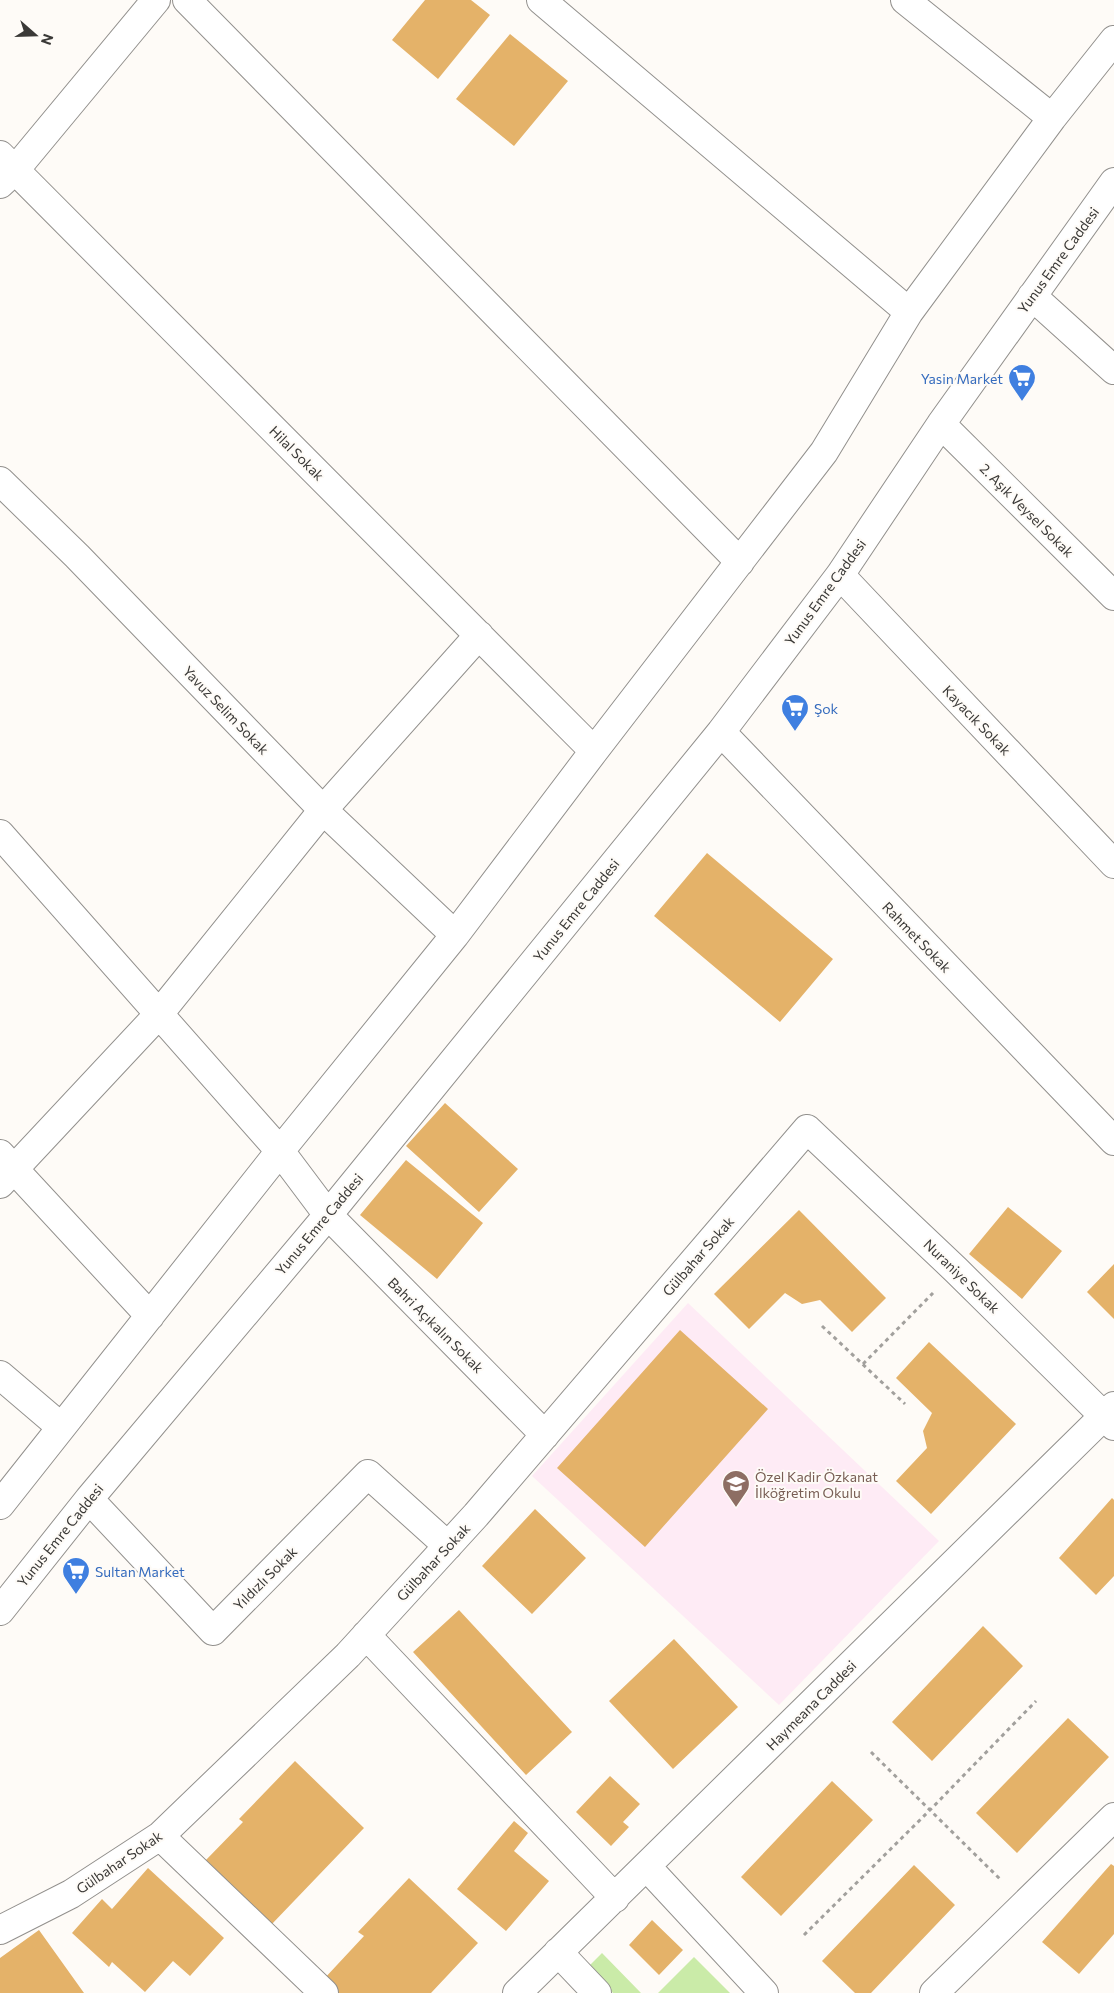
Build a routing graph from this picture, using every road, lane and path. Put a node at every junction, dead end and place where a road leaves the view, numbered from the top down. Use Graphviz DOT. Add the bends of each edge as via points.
graph roads {
  1 [pos="156,0"];
  2 [pos="187,0"];
  3 [pos="541,0"];
  4 [pos="905,0"];
  5 [pos="1114,40"];
  6 [pos="1052,118"];
  7 [pos="5,170"];
  8 [pos="1114,182"];
  9 [pos="1032,296"];
  10 [pos="909,312"];
  11 [pos="1114,370"];
  12 [pos="940,424"];
  13 [pos="0,481"];
  14 [pos="740,562"];
  15 [pos="840,575"];
  16 [pos="1114,596"];
  17 [pos="479,635"];
  18 [pos="721,732"];
  19 [pos="594,750"];
  20 [pos="324,810"];
  21 [pos="0,834"];
  22 [pos="1114,864"];
  23 [pos="455,935"];
  24 [pos="159,1014"];
  25 [pos="807,1129"];
  26 [pos="1114,1141"];
  27 [pos="280,1151"];
  28 [pos="5,1169"];
  29 [pos="328,1215"];
  30 [pos="956,1270"];
  31 [pos="150,1316"];
  32 [pos="822,1326"];
  33 [pos="863,1364"];
  34 [pos="0,1375"];
  35 [pos="905,1404"];
  36 [pos="1111,1416"];
  37 [pos="61,1427"];
  38 [pos="545,1435"];
  39 [pos="89,1499"];
  40 [pos="0,1505"];
  41 [pos="448,1546"];
  42 [pos="0,1610"];
  43 [pos="366,1635"];
  44 [pos="1036,1701"];
  45 [pos="871,1752"];
  46 [pos="930,1810"];
  47 [pos="1114,1818"];
  48 [pos="160,1836"];
  49 [pos="647,1867"];
  50 [pos="616,1898"];
  51 [pos="1025,1904"];
  52 [pos="0,1930"];
  53 [pos="804,1935"];
  54 [pos="558,1952"];
  55 [pos="324,1993"];
  56 [pos="517,1993"];
  57 [pos="597,1993"];
  58 [pos="764,1993"];
  59 [pos="934,1993"];
  1 -- 7 [label="street"];
  2 -- 14 [label="street"];
  3 -- 10 [label="street"];
  4 -- 6 [label="street"];
  5 -- 6 [label="street"];
  6 -- 10 [label="street"];
  7 -- 17 [label="street, Hilal Sokak"];
  8 -- 9 [label="street, Yunus Emre Caddesi"];
  9 -- 11 [label="street"];
  9 -- 12 [label="street, Yunus Emre Caddesi"];
  10 -- 14 [label="street" via="824,452"];
  12 -- 15 [label="street, Yunus Emre Caddesi"];
  12 -- 16 [label="street, 2. Aşık Veysel Sokak"];
  13 -- 20 [label="street, Yavuz Selim Sokak"];
  14 -- 19 [label="street"];
  15 -- 18 [label="street, Yunus Emre Caddesi"];
  15 -- 22 [label="street, Kayacık Sokak"];
  17 -- 19 [label="street, Hilal Sokak"];
  17 -- 20 [label="street"];
  18 -- 26 [label="street, Rahmet Sokak"];
  18 -- 29 [label="street, Yunus Emre Caddesi"];
  19 -- 23 [label="street"];
  20 -- 23 [label="street, Yavuz Selim Sokak"];
  20 -- 24 [label="street"];
  21 -- 24 [label="street, Bahri Açıkalın Sokak"];
  23 -- 27 [label="street"];
  24 -- 27 [label="street, Bahri Açıkalın Sokak"];
  24 -- 28 [label="street"];
  25 -- 30 [label="street, Nuraniye Sokak"];
  25 -- 38 [label="street, Gülbahar Sokak"];
  27 -- 29 [label="street, Bahri Açıkalın Sokak"];
  27 -- 31 [label="street"];
  28 -- 31 [label="street"];
  29 -- 38 [label="street, Bahri Açıkalın Sokak"];
  29 -- 39 [label="street, Yunus Emre Caddesi"];
  30 -- 33 [label="path"];
  30 -- 36 [label="street, Nuraniye Sokak"];
  31 -- 37 [label="street"];
  32 -- 33 [label="path"];
  33 -- 35 [label="path"];
  34 -- 37 [label="street"];
  36 -- 49 [label="street, Haymeana Caddesi"];
  37 -- 40 [label="street"];
  38 -- 41 [label="street, Gülbahar Sokak"];
  39 -- 41 [label="street, Yıldızlı Sokak" via="213,1631 368,1474"];
  39 -- 42 [label="street, Yunus Emre Caddesi"];
  41 -- 43 [label="street, Gülbahar Sokak"];
  43 -- 48 [label="street, Gülbahar Sokak"];
  43 -- 50 [label="street"];
  44 -- 46 [label="path"];
  45 -- 46 [label="path"];
  46 -- 51 [label="path"];
  46 -- 53 [label="path"];
  47 -- 51 [label="street"];
  48 -- 52 [label="street, Gülbahar Sokak" via="71,1894"];
  48 -- 55 [label="street"];
  49 -- 50 [label="street, Haymeana Caddesi"];
  49 -- 58 [label="street"];
  50 -- 54 [label="street, Haymeana Caddesi"];
  51 -- 59 [label="street"];
  54 -- 56 [label="street, Haymeana Caddesi"];
  54 -- 57 [label="street"];
}
